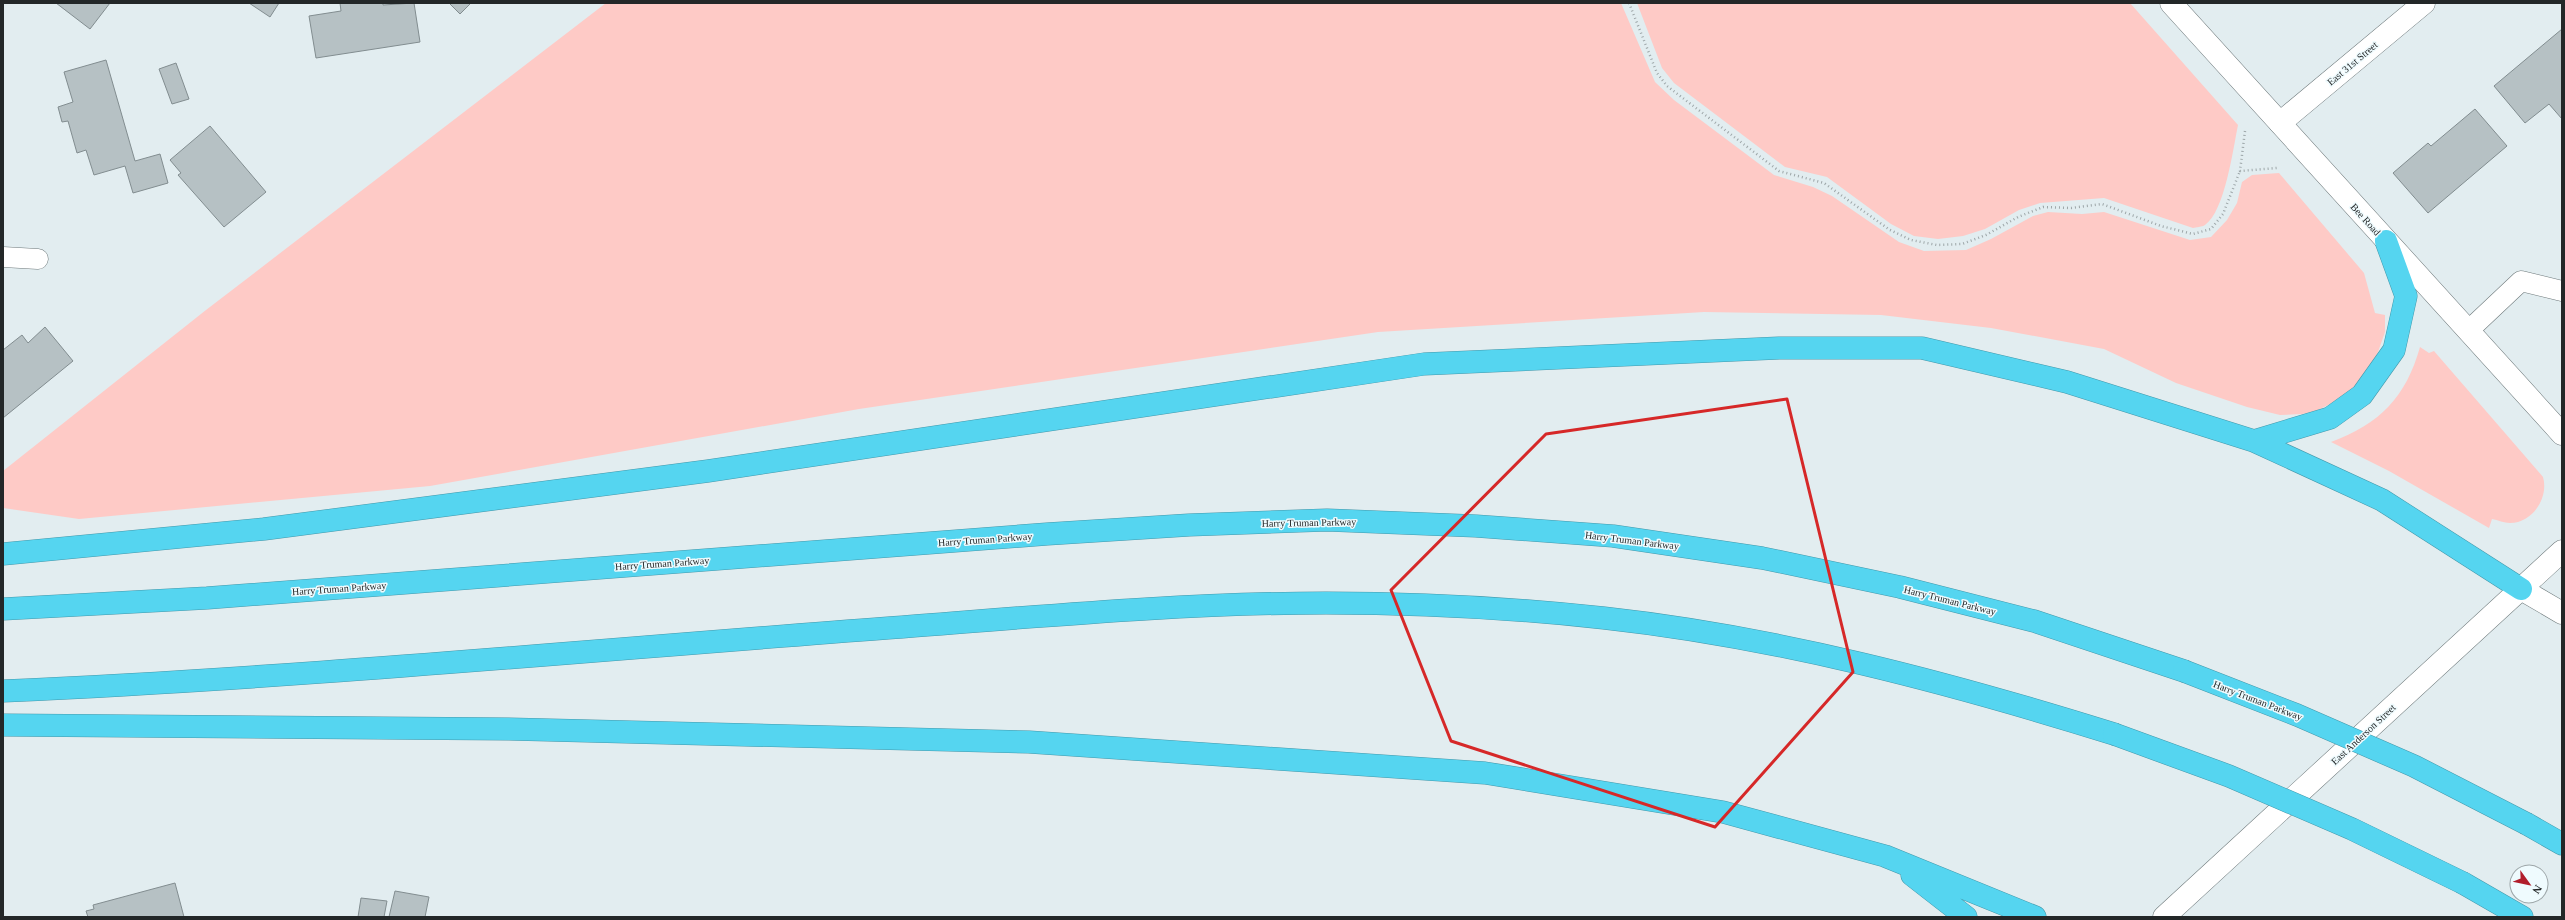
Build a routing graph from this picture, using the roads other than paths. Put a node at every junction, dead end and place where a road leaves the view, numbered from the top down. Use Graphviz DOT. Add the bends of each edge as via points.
graph roads {
  1 [pos="2171,3"];
  2 [pos="2424,3"];
  3 [pos="2280,123"];
  4 [pos="2386,241"];
  5 [pos="3,257"];
  6 [pos="38,259"];
  7 [pos="2562,291"];
  8 [pos="2468,331"];
  9 [pos="2562,434"];
  10 [pos="2254,441"];
  11 [pos="2562,551"];
  12 [pos="3,554"];
  13 [pos="2521,589"];
  14 [pos="3,609"];
  15 [pos="2562,614"];
  16 [pos="3,691"];
  17 [pos="3,725"];
  18 [pos="2562,844"];
  19 [pos="1885,856"];
  20 [pos="1966,917"];
  21 [pos="2035,917"];
  22 [pos="2164,917"];
  23 [pos="2522,917"];
  1 -- 3 [label="main road, Bee Road"];
  2 -- 3 [label="main road, East 31st Street"];
  3 -- 4 [label="main road, Bee Road"];
  4 -- 8 [label="main road, Bee Road"];
  4 -- 10 [label="highway" via="2406,296 2394,350 2362,395 2330,418"];
  5 -- 6 [label="lane"];
  7 -- 8 [label="lane" via="2521,280"];
  8 -- 9 [label="main road, Bee Road"];
  10 -- 12 [label="highway" via="2067,382 1922,348 1779,348 1440,363 708,471 264,529"];
  10 -- 13 [label="highway" via="2382,500"];
  11 -- 13 [label="main road, East Anderson Street"];
  13 -- 15 [label="main road"];
  13 -- 22 [label="main road, East Anderson Street"];
  14 -- 18 [label="highway, Harry Truman Parkway, bridge" via="207,598 1189,525 1328,520 1476,526 1613,536 1762,558 2034,621 2184,671 2297,715 2414,766"];
  16 -- 23 [label="highway, bridge" via="212,679 1193,607 1326,603 1471,608 1604,618 1747,640 1881,668 1999,698 2114,734 2229,776 2352,829 2463,883"];
  17 -- 19 [label="highway" via="509,729 1029,742 1485,773 1723,812"];
  19 -- 20 [label="highway"];
  19 -- 21 [label="highway"];
}
